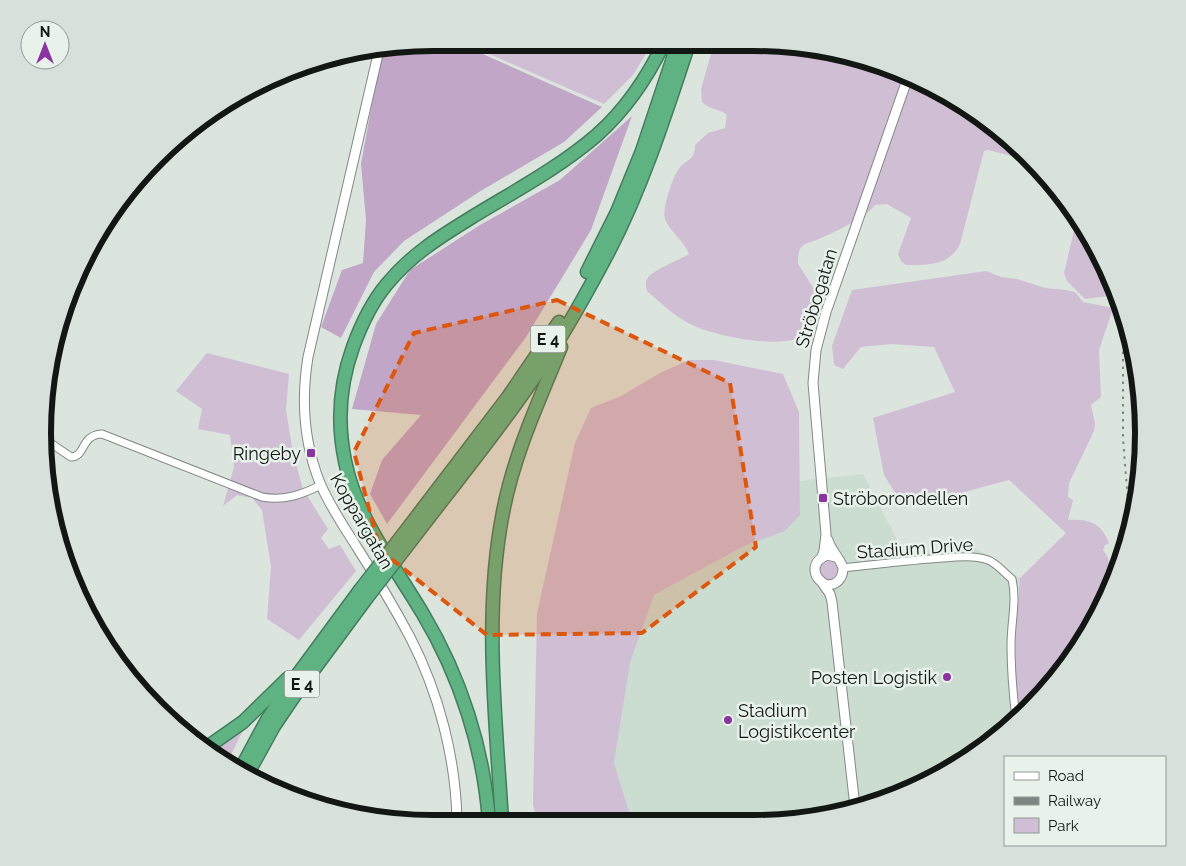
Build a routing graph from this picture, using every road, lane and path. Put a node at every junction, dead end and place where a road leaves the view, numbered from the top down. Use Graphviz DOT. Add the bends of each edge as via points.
graph roads {
  1 [pos="659,51"];
  2 [pos="675,51"];
  3 [pos="687,51"];
  4 [pos="378,56"];
  5 [pos="906,83"];
  6 [pos="579,304"];
  7 [pos="51,444"];
  8 [pos="321,485"];
  9 [pos="826,534"];
  10 [pos="401,546"];
  11 [pos="822,557"];
  12 [pos="836,557"];
  13 [pos="844,568"];
  14 [pos="836,583"];
  15 [pos="823,584"];
  16 [pos="363,594"];
  17 [pos="832,602"];
  18 [pos="315,649"];
  19 [pos="1015,710"];
  20 [pos="212,744"];
  21 [pos="243,765"];
  22 [pos="251,768"];
  23 [pos="499,773"];
  24 [pos="854,801"];
  25 [pos="456,815"];
  26 [pos="488,815"];
  27 [pos="502,815"];
  28 [pos="508,815"];
  1 -- 26 [label="highway" via="642,82 597,135 558,164 428,244 407,262 386,285 359,329 344,379 341,434 353,489 365,518 442,650 458,685 480,762"];
  2 -- 10 [label="highway, E 4" via="642,151 572,302"];
  3 -- 6 [label="highway, E 4" via="628,211"];
  4 -- 8 [label="street, Koppargatan" via="305,377 305,419"];
  5 -- 9 [label="street, Ströbogatan" via="817,343 813,383"];
  6 -- 10 [label="highway, E 4" via="548,357 514,405"];
  6 -- 23 [label="highway" via="535,406 503,510 492,610"];
  7 -- 8 [label="street" via="75,457 86,441 102,434 262,497 282,499 297,496"];
  8 -- 25 [label="street, Koppargatan" via="424,667 449,751"];
  9 -- 11 [label="street, Ströbogatan"];
  9 -- 12 [label="street, Ströbogatan"];
  10 -- 16 [label="highway, E 4, bridge"];
  11 -- 12 [label="street"];
  11 -- 15 [label="street" via="814,571"];
  12 -- 13 [label="street"];
  13 -- 14 [label="street"];
  13 -- 19 [label="street, Stadium Drive" via="950,557 981,558 998,566 1012,579 1016,598 1011,673"];
  14 -- 15 [label="street"];
  14 -- 17 [label="street"];
  15 -- 17 [label="street"];
  16 -- 18 [label="highway, E 4"];
  16 -- 22 [label="highway, E 4" via="274,726"];
  17 -- 24 [label="street"];
  18 -- 20 [label="highway" via="243,722"];
  18 -- 21 [label="highway, E 4" via="267,720"];
  23 -- 27 [label="highway"];
  23 -- 28 [label="highway"];
}
